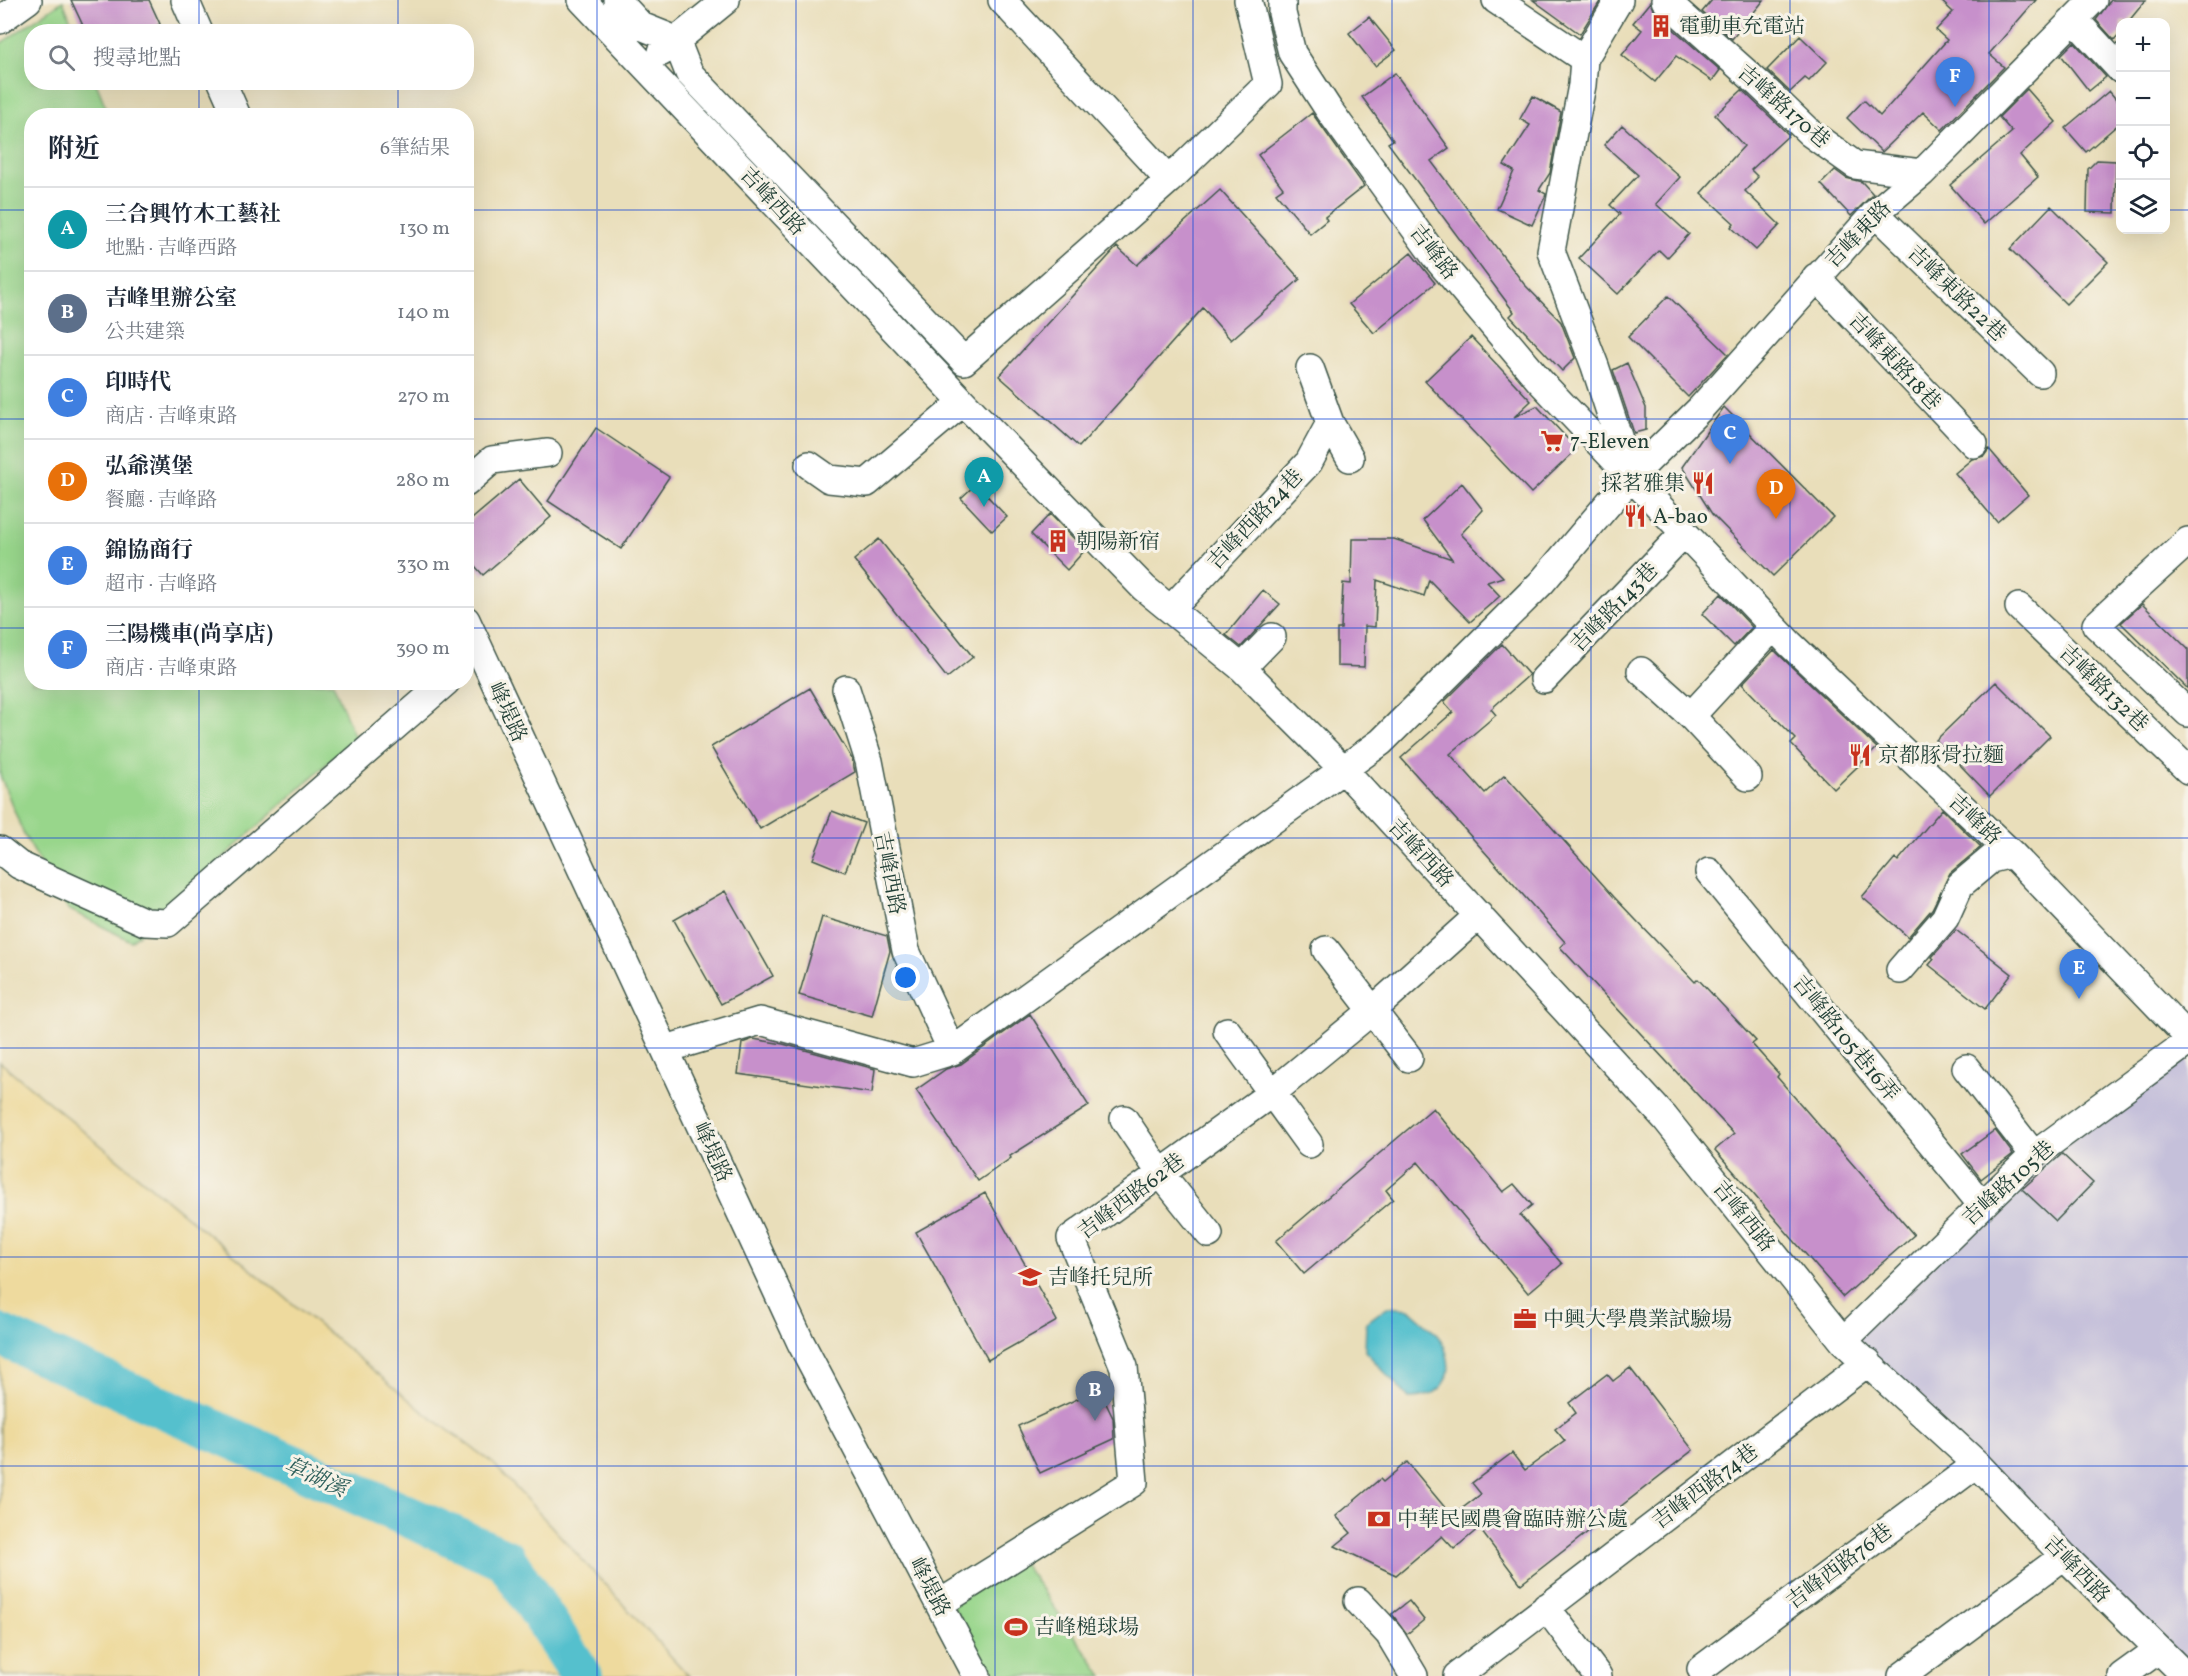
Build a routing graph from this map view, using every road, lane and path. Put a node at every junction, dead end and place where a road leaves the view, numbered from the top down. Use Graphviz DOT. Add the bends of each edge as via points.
graph roads {
  1 [pos="28,0"];
  2 [pos="184,0"];
  3 [pos="582,0"];
  4 [pos="617,0"];
  5 [pos="726,0"];
  6 [pos="1002,0"];
  7 [pos="1248,0"];
  8 [pos="1282,0"];
  9 [pos="1496,0"];
  10 [pos="1619,0"];
  11 [pos="1665,0"];
  12 [pos="2084,9"];
  13 [pos="0,20"];
  14 [pos="195,24"];
  15 [pos="676,40"];
  16 [pos="1584,58"];
  17 [pos="2116,61"];
  18 [pos="644,65"];
  19 [pos="226,90"];
  20 [pos="233,108"];
  21 [pos="1922,173"];
  22 [pos="1169,180"];
  23 [pos="1875,213"];
  24 [pos="1816,278"];
  25 [pos="1310,368"];
  26 [pos="2040,373"];
  27 [pos="963,402"];
  28 [pos="1330,423"];
  29 [pos="1974,444"];
  30 [pos="548,453"];
  31 [pos="1350,458"];
  32 [pos="809,465"];
  33 [pos="474,476"];
  34 [pos="1631,477"];
  35 [pos="1683,534"];
  36 [pos="2188,541"];
  37 [pos="2019,607"];
  38 [pos="1171,609"];
  39 [pos="1773,627"];
  40 [pos="1272,637"];
  41 [pos="474,659"];
  42 [pos="1242,668"];
  43 [pos="1641,671"];
  44 [pos="1544,679"];
  45 [pos="846,689"];
  46 [pos="437,690"];
  47 [pos="2188,713"];
  48 [pos="1691,716"];
  49 [pos="1343,769"];
  50 [pos="2188,770"];
  51 [pos="1748,777"];
  52 [pos="0,850"];
  53 [pos="2012,854"];
  54 [pos="1709,872"];
  55 [pos="1479,915"];
  56 [pos="1326,950"];
  57 [pos="1900,970"];
  58 [pos="1373,1010"];
  59 [pos="1227,1031"];
  60 [pos="2188,1037"];
  61 [pos="2188,1041"];
  62 [pos="666,1049"];
  63 [pos="952,1051"];
  64 [pos="1409,1059"];
  65 [pos="1966,1068"];
  66 [pos="1272,1093"];
  67 [pos="1124,1119"];
  68 [pos="1309,1144"];
  69 [pos="2034,1155"];
  70 [pos="1161,1174"];
  71 [pos="1982,1204"];
  72 [pos="1209,1234"];
  73 [pos="1844,1341"];
  74 [pos="1868,1362"];
  75 [pos="1977,1464"];
  76 [pos="2064,1556"];
  77 [pos="1358,1601"];
  78 [pos="939,1604"];
  79 [pos="1546,1607"];
  80 [pos="2158,1650"];
  81 [pos="1701,1668"];
  82 [pos="977,1676"];
  83 [pos="1414,1676"];
  84 [pos="1457,1676"];
  85 [pos="1598,1676"];
  86 [pos="1902,1676"];
  87 [pos="2122,1676"];
  88 [pos="2186,1676"];
  1 -- 13 [label="street"];
  2 -- 14 [label="street"];
  3 -- 18 [label="street, 吉峰西路"];
  4 -- 15 [label="street" via="642,26"];
  5 -- 15 [label="street"];
  6 -- 22 [label="street"];
  7 -- 22 [label="street" via="1268,84"];
  8 -- 34 [label="street, 吉峰路" via="1292,53 1420,236 1539,380"];
  9 -- 16 [label="street"];
  10 -- 16 [label="street, 吉峰路"];
  11 -- 21 [label="street, 吉峰路170巷" via="1810,133 1855,165"];
  12 -- 17 [label="street"];
  12 -- 21 [label="street, 吉峰東路"];
  15 -- 18 [label="street"];
  15 -- 22 [label="street" via="689,73 964,361"];
  16 -- 34 [label="street, 吉峰路" via="1551,251 1595,366"];
  18 -- 27 [label="street, 吉峰西路"];
  19 -- 20 [label="street"];
  21 -- 23 [label="street, 吉峰東路"];
  23 -- 24 [label="street, 吉峰東路"];
  23 -- 26 [label="street, 吉峰東路22巷"];
  24 -- 29 [label="street, 吉峰東路18巷"];
  24 -- 34 [label="street, 吉峰東路" via="1700,409"];
  25 -- 28 [label="street"];
  27 -- 32 [label="street" via="867,483 828,479"];
  27 -- 38 [label="street, 吉峰西路" via="1144,588"];
  28 -- 31 [label="street"];
  28 -- 38 [label="street, 吉峰西路24巷" via="1310,462"];
  30 -- 33 [label="street" via="492,460"];
  34 -- 35 [label="street, 吉峰路"];
  34 -- 49 [label="street" via="1542,582 1496,629 1381,742"];
  35 -- 39 [label="street, 吉峰路"];
  35 -- 44 [label="street, 吉峰路143巷"];
  36 -- 47 [label="street" via="2096,625"];
  37 -- 50 [label="street, 吉峰路132巷"];
  38 -- 42 [label="street, 吉峰西路"];
  39 -- 48 [label="street"];
  39 -- 53 [label="street, 吉峰路"];
  40 -- 42 [label="street"];
  41 -- 62 [label="street, 峰堤路"];
  42 -- 49 [label="street, 吉峰西路"];
  43 -- 48 [label="street"];
  45 -- 63 [label="street, 吉峰西路" via="869,762 906,951"];
  46 -- 52 [label="street" via="168,923 145,922 19,865"];
  48 -- 51 [label="street"];
  49 -- 55 [label="street, 吉峰西路"];
  49 -- 63 [label="street"];
  53 -- 57 [label="street" via="1991,859 1960,885 1945,918"];
  53 -- 60 [label="street, 吉峰路"];
  54 -- 71 [label="street, 吉峰路105巷16弄"];
  55 -- 58 [label="street, 吉峰西路62巷"];
  55 -- 73 [label="street, 吉峰西路" via="1665,1118"];
  56 -- 58 [label="street"];
  58 -- 64 [label="street"];
  58 -- 66 [label="street, 吉峰西路62巷"];
  59 -- 66 [label="street"];
  61 -- 69 [label="street, 吉峰路105巷"];
  62 -- 63 [label="street" via="760,1021 914,1063"];
  62 -- 78 [label="street, 峰堤路" via="801,1343"];
  65 -- 69 [label="street"];
  66 -- 68 [label="street"];
  66 -- 70 [label="street, 吉峰西路62巷"];
  67 -- 70 [label="street"];
  69 -- 71 [label="street, 吉峰路105巷"];
  70 -- 72 [label="street"];
  70 -- 78 [label="street, 吉峰西路62巷" via="1071,1238 1124,1367 1134,1482"];
  71 -- 73 [label="street, 吉峰路105巷"];
  73 -- 74 [label="street, 吉峰西路"];
  74 -- 75 [label="street, 吉峰西路"];
  74 -- 79 [label="street, 吉峰西路74巷"];
  75 -- 76 [label="street, 吉峰西路"];
  75 -- 81 [label="street, 吉峰西路76巷"];
  76 -- 80 [label="street, 吉峰西路"];
  76 -- 86 [label="street"];
  77 -- 83 [label="street" via="1389,1634"];
  78 -- 82 [label="street, 峰堤路"];
  79 -- 84 [label="street, 吉峰西路74巷"];
  79 -- 85 [label="street"];
  80 -- 87 [label="street"];
  80 -- 88 [label="street, 吉峰西路"];
}
